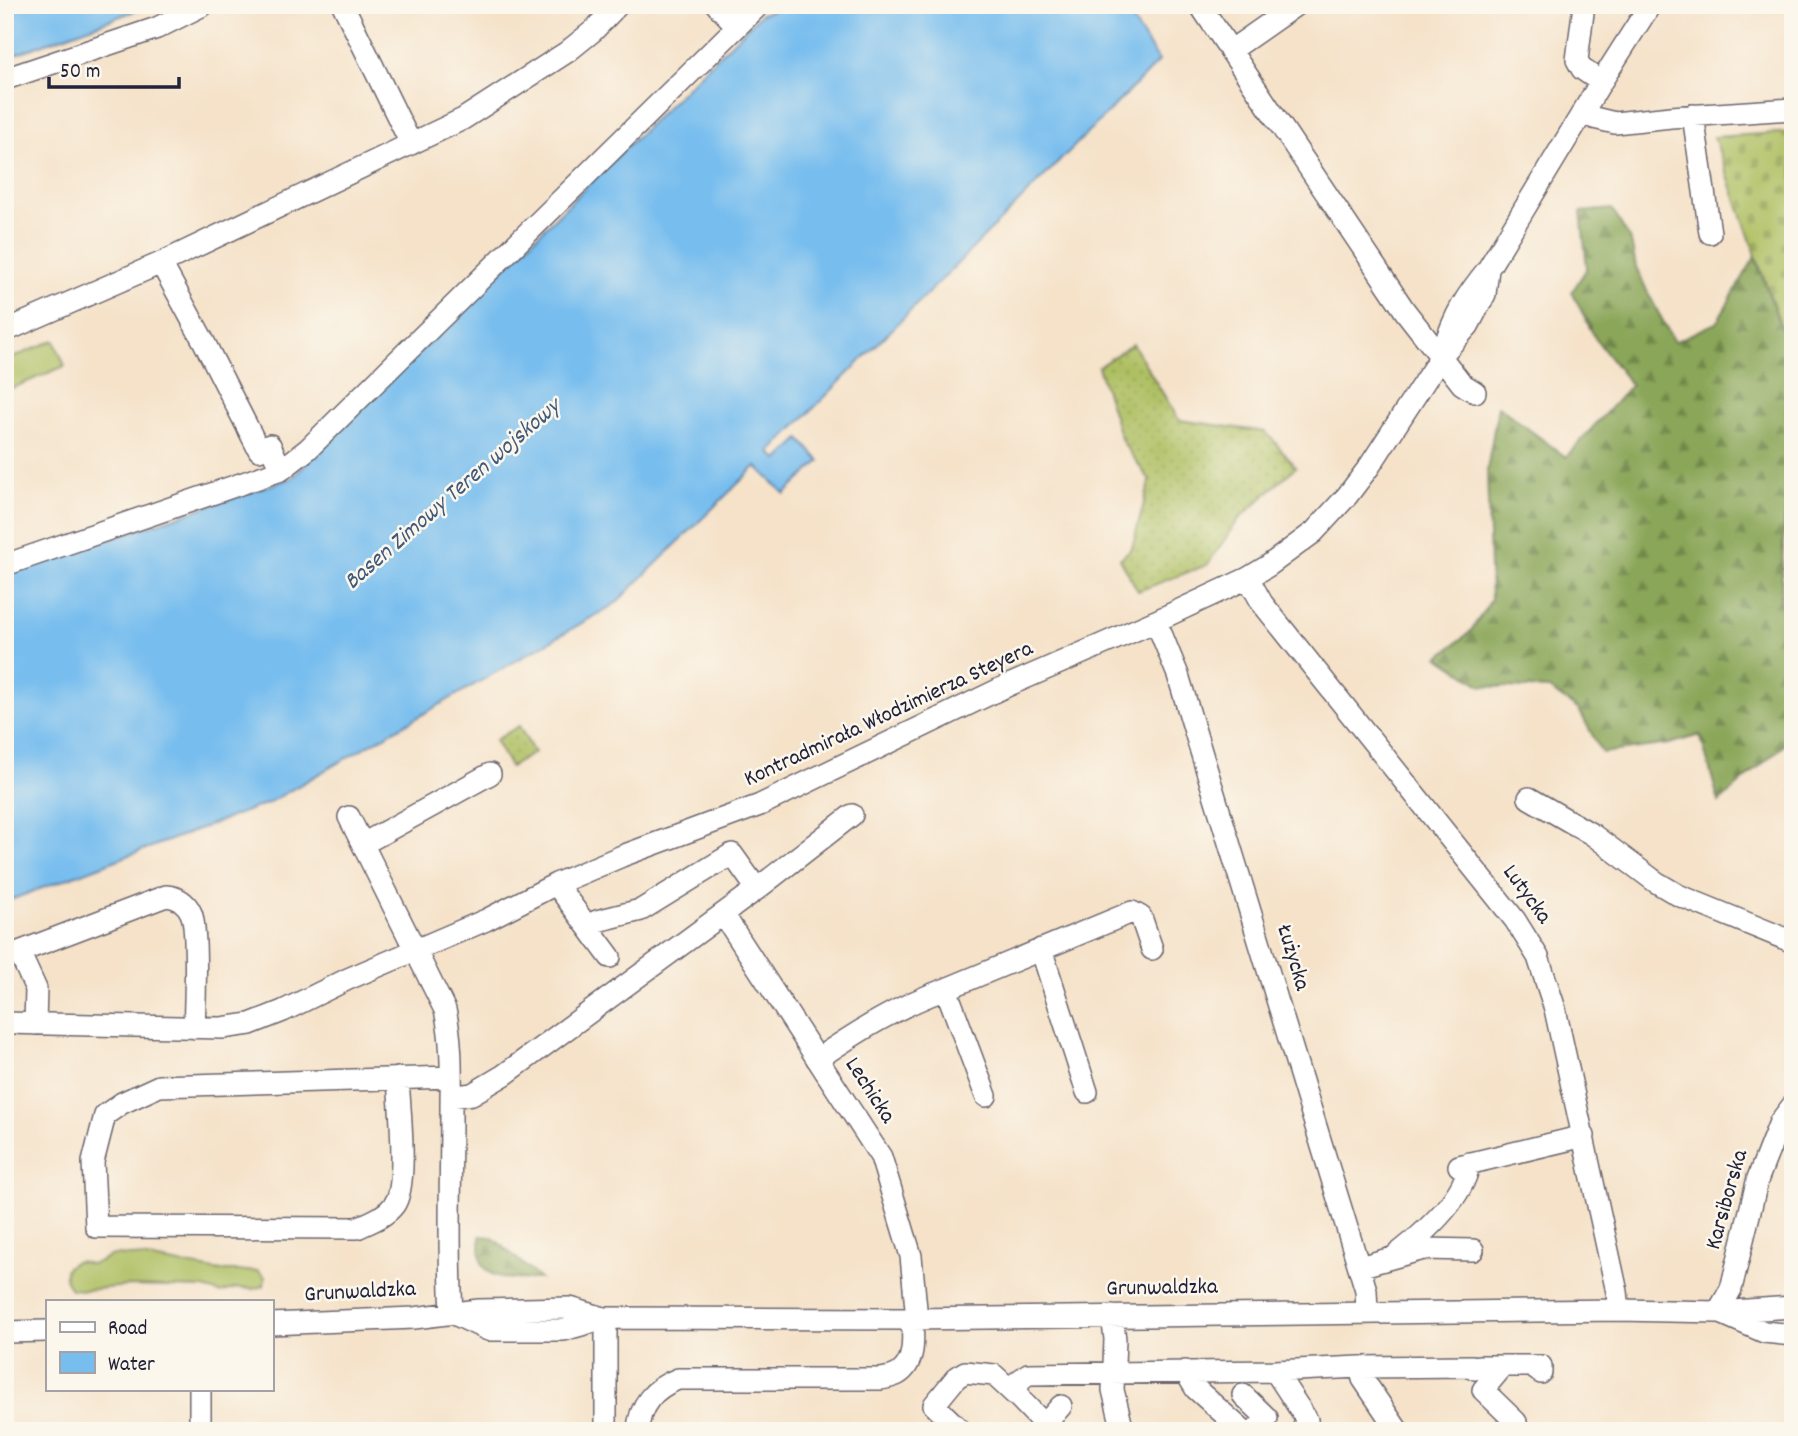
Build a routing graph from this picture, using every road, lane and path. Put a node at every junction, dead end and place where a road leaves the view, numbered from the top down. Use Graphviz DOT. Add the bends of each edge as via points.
graph roads {
  1 [pos="203,5"];
  2 [pos="343,5"];
  3 [pos="618,5"];
  4 [pos="717,5"];
  5 [pos="759,5"];
  6 [pos="1200,5"];
  7 [pos="1296,5"];
  8 [pos="1584,5"];
  9 [pos="1650,5"];
  10 [pos="737,26"];
  11 [pos="1230,51"];
  12 [pos="5,79"];
  13 [pos="1601,82"];
  14 [pos="1793,109"];
  15 [pos="1583,112"];
  16 [pos="1693,115"];
  17 [pos="411,144"];
  18 [pos="1710,233"];
  19 [pos="161,263"];
  20 [pos="5,331"];
  21 [pos="1441,356"];
  22 [pos="1475,392"];
  23 [pos="281,470"];
  24 [pos="5,565"];
  25 [pos="1248,578"];
  26 [pos="1156,621"];
  27 [pos="490,774"];
  28 [pos="1529,798"];
  29 [pos="852,815"];
  30 [pos="349,817"];
  31 [pos="363,844"];
  32 [pos="556,884"];
  33 [pos="757,889"];
  34 [pos="723,914"];
  35 [pos="591,930"];
  36 [pos="1793,942"];
  37 [pos="1041,949"];
  38 [pos="1152,949"];
  39 [pos="416,951"];
  40 [pos="610,957"];
  41 [pos="946,989"];
  42 [pos="5,1024"];
  43 [pos="35,1024"];
  44 [pos="194,1028"];
  45 [pos="817,1059"];
  46 [pos="398,1078"];
  47 [pos="451,1087"];
  48 [pos="1087,1092"];
  49 [pos="986,1096"];
  50 [pos="1793,1105"];
  51 [pos="1584,1136"];
  52 [pos="1473,1250"];
  53 [pos="1395,1256"];
  54 [pos="1359,1267"];
  55 [pos="1793,1307"];
  56 [pos="1619,1310"];
  57 [pos="1367,1312"];
  58 [pos="1718,1312"];
  59 [pos="452,1314"];
  60 [pos="1112,1316"];
  61 [pos="606,1318"];
  62 [pos="914,1319"];
  63 [pos="273,1324"];
  64 [pos="46,1331"];
  65 [pos="5,1332"];
  66 [pos="1764,1332"];
  67 [pos="1793,1335"];
  68 [pos="1793,1351"];
  69 [pos="1503,1366"];
  70 [pos="1531,1366"];
  71 [pos="1360,1367"];
  72 [pos="1114,1371"];
  73 [pos="1185,1371"];
  74 [pos="1275,1371"];
  75 [pos="200,1390"];
  76 [pos="1242,1395"];
  77 [pos="940,1397"];
  78 [pos="1020,1399"];
  79 [pos="1061,1406"];
  80 [pos="1042,1428"];
  81 [pos="200,1431"];
  82 [pos="606,1431"];
  83 [pos="638,1431"];
  84 [pos="961,1431"];
  85 [pos="968,1431"];
  86 [pos="1123,1431"];
  87 [pos="1243,1431"];
  88 [pos="1255,1431"];
  89 [pos="1302,1431"];
  90 [pos="1398,1431"];
  91 [pos="1508,1431"];
  1 -- 12 [label="street" via="157,28"];
  2 -- 17 [label="street"];
  3 -- 17 [label="street" via="567,52 463,119"];
  4 -- 10 [label="street"];
  5 -- 10 [label="street"];
  6 -- 11 [label="street"];
  7 -- 11 [label="street"];
  8 -- 13 [label="street" via="1577,60"];
  9 -- 13 [label="street, Kontradmirała Włodzimierza Steyera"];
  10 -- 23 [label="street" via="308,449"];
  11 -- 21 [label="street" via="1405,311"];
  13 -- 15 [label="street, Kontradmirała Włodzimierza Steyera"];
  14 -- 16 [label="street"];
  15 -- 16 [label="street" via="1615,124"];
  15 -- 21 [label="street, Kontradmirała Włodzimierza Steyera" via="1488,269 1466,295"];
  16 -- 18 [label="street"];
  17 -- 19 [label="street"];
  19 -- 20 [label="street"];
  19 -- 23 [label="street" via="259,450 270,445"];
  21 -- 22 [label="street" via="1462,384"];
  21 -- 25 [label="street, Kontradmirała Włodzimierza Steyera" via="1347,496 1304,541"];
  23 -- 24 [label="street"];
  25 -- 26 [label="street, Kontradmirała Włodzimierza Steyera"];
  25 -- 51 [label="street, Lutycka" via="1262,603 1515,920 1538,957 1555,1009"];
  26 -- 32 [label="street, Kontradmirała Włodzimierza Steyera" via="1000,689 760,805"];
  26 -- 54 [label="street, Łużycka" via="1178,675"];
  27 -- 31 [label="street"];
  28 -- 36 [label="street" via="1593,835 1678,895"];
  29 -- 33 [label="street"];
  30 -- 31 [label="street"];
  31 -- 39 [label="street"];
  32 -- 35 [label="street"];
  32 -- 39 [label="street, Kontradmirała Włodzimierza Steyera"];
  33 -- 34 [label="street"];
  33 -- 35 [label="street" via="732,854 640,910 597,921"];
  34 -- 45 [label="street, Lechicka"];
  34 -- 47 [label="street" via="504,1075 472,1094"];
  35 -- 40 [label="street"];
  37 -- 38 [label="street" via="1132,912 1141,917"];
  37 -- 41 [label="street"];
  37 -- 48 [label="street"];
  39 -- 44 [label="street, Kontradmirała Włodzimierza Steyera" via="250,1024"];
  39 -- 47 [label="street" via="445,1010"];
  41 -- 45 [label="street" via="882,1017"];
  41 -- 49 [label="street"];
  42 -- 43 [label="street, Kontradmirała Włodzimierza Steyera"];
  43 -- 44 [label="street, Kontradmirała Włodzimierza Steyera"];
  43 -- 44 [label="street" via="36,989 19,952 166,896 184,902 193,919"];
  45 -- 62 [label="street, Lechicka" via="881,1157 911,1255"];
  46 -- 46 [label="street" via="402,1181 396,1203 378,1219 357,1228 96,1227 93,1162 105,1115 121,1103 159,1086"];
  46 -- 47 [label="street"];
  47 -- 59 [label="street"];
  50 -- 58 [label="street, Karsiborska" via="1780,1122 1758,1178 1731,1289"];
  51 -- 53 [label="street" via="1464,1164 1468,1176 1460,1192"];
  51 -- 56 [label="street, Lutycka"];
  52 -- 53 [label="street" via="1424,1249"];
  53 -- 54 [label="street"];
  54 -- 57 [label="street, Łużycka"];
  55 -- 58 [label="street, Grunwaldzka"];
  56 -- 57 [label="street, Grunwaldzka"];
  56 -- 58 [label="street, Grunwaldzka"];
  57 -- 60 [label="street, Grunwaldzka"];
  58 -- 66 [label="street, Grunwaldzka"];
  59 -- 61 [label="street, Grunwaldzka" via="488,1330 564,1330"];
  59 -- 63 [label="street, Grunwaldzka"];
  60 -- 62 [label="street, Grunwaldzka"];
  60 -- 72 [label="street"];
  61 -- 62 [label="street, Grunwaldzka"];
  61 -- 82 [label="street"];
  62 -- 83 [label="street, Lechicka" via="908,1364 898,1374 881,1379 678,1379 654,1392 643,1406"];
  64 -- 65 [label="street"];
  66 -- 67 [label="street, Grunwaldzka"];
  66 -- 68 [label="street"];
  69 -- 70 [label="street"];
  69 -- 71 [label="street"];
  69 -- 91 [label="street" via="1483,1390 1516,1422"];
  71 -- 74 [label="street"];
  71 -- 90 [label="street" via="1363,1379"];
  72 -- 73 [label="street"];
  72 -- 78 [label="street" via="1028,1374 1016,1383"];
  72 -- 86 [label="street" via="1113,1390"];
  73 -- 74 [label="street"];
  73 -- 87 [label="street" via="1196,1388"];
  74 -- 89 [label="street" via="1307,1420"];
  75 -- 81 [label="street"];
  76 -- 88 [label="street" via="1267,1418"];
  77 -- 78 [label="street" via="965,1371 994,1375"];
  77 -- 84 [label="street" via="934,1405"];
  77 -- 85 [label="street" via="971,1428"];
  78 -- 80 [label="street"];
  79 -- 80 [label="street"];
}
